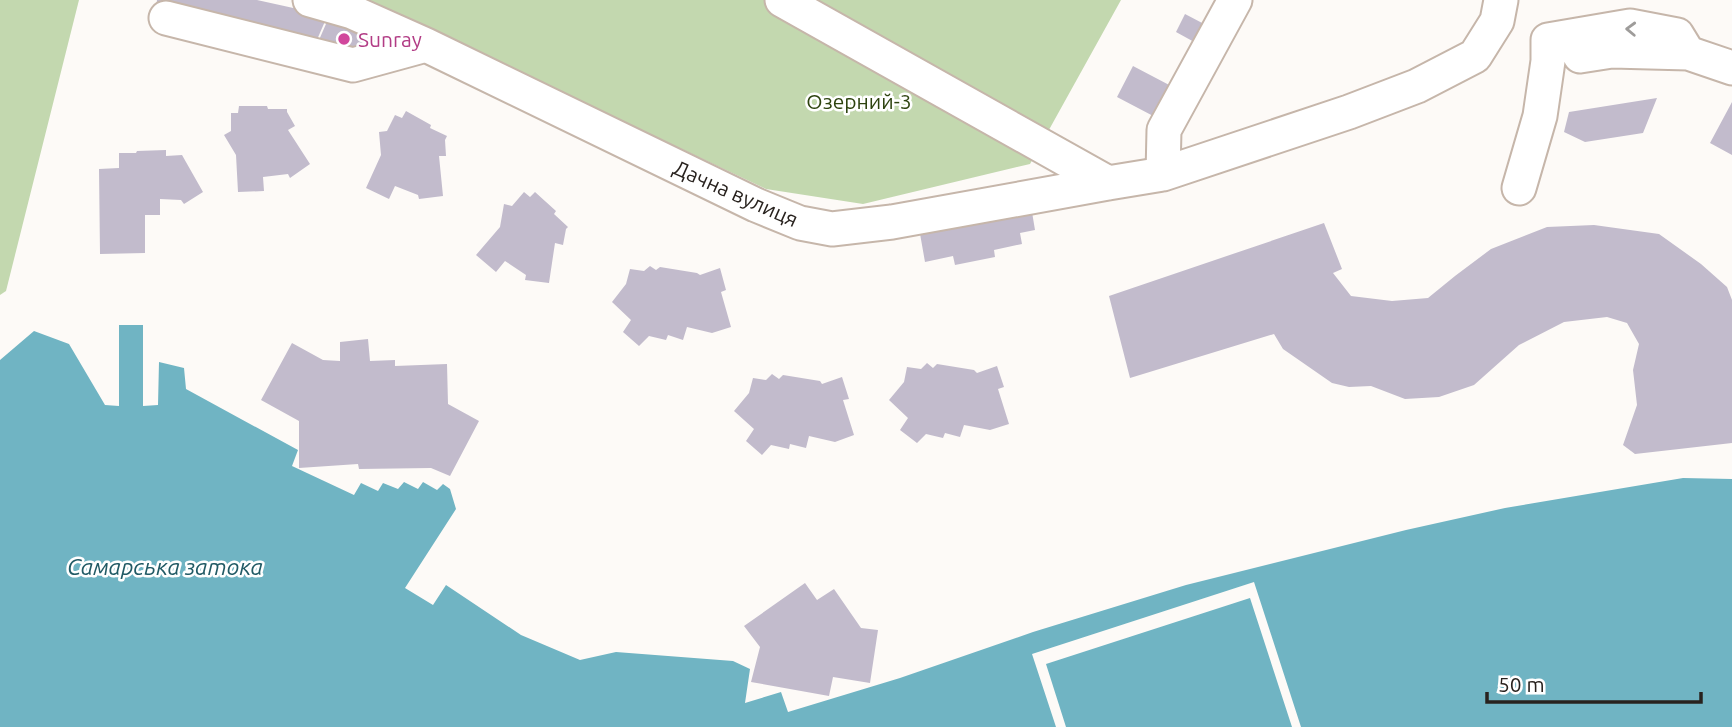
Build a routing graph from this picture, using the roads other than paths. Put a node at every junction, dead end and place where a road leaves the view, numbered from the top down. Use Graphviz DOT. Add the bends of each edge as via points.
graph roads {
  1 [pos="310,0"];
  2 [pos="782,0"];
  3 [pos="1235,0"];
  4 [pos="1501,0"];
  5 [pos="166,18"];
  6 [pos="426,45"];
  7 [pos="1732,68"];
  8 [pos="1163,174"];
  9 [pos="1108,183"];
  10 [pos="1519,188"];
  1 -- 6 [label="street, Дачна вулиця" via="352,12"];
  2 -- 9 [label="street"];
  3 -- 8 [label="street" via="1164,131"];
  4 -- 8 [label="street, Дачна вулиця" via="1497,21 1475,56 1417,86"];
  5 -- 6 [label="street" via="353,65"];
  6 -- 9 [label="street, Дачна вулиця" via="800,223 832,229 892,222"];
  7 -- 10 [label="street" via="1688,53 1677,35 1630,26 1548,50 1541,116"];
  8 -- 9 [label="street, Дачна вулиця"];
}
